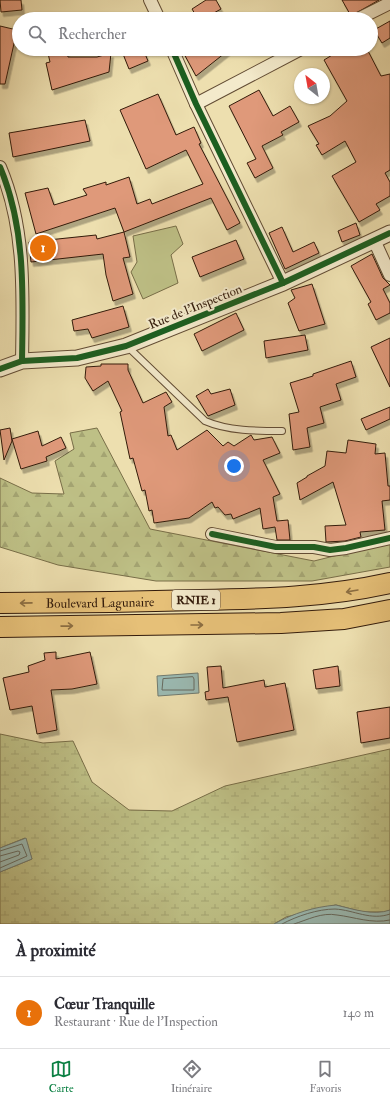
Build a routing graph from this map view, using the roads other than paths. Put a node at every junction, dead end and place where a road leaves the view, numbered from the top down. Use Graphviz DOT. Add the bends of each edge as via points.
graph roads {
  1 [pos="150,0"];
  2 [pos="390,3"];
  3 [pos="156,12"];
  4 [pos="372,12"];
  5 [pos="175,56"];
  6 [pos="288,56"];
  7 [pos="196,104"];
  8 [pos="0,167"];
  9 [pos="390,233"];
  10 [pos="374,240"];
  11 [pos="390,275"];
  12 [pos="283,283"];
  13 [pos="126,346"];
  14 [pos="22,361"];
  15 [pos="0,369"];
  16 [pos="282,431"];
  17 [pos="212,534"];
  18 [pos="390,538"];
  19 [pos="390,583"];
  20 [pos="0,603"];
  21 [pos="390,610"];
  22 [pos="0,627"];
  1 -- 3 [label="street"];
  2 -- 4 [label="street"];
  5 -- 7 [label="street"];
  6 -- 7 [label="street"];
  7 -- 12 [label="street"];
  8 -- 14 [label="street" via="8,184 17,219 22,270"];
  9 -- 10 [label="street, Rue de l'Inspection"];
  10 -- 11 [label="street"];
  10 -- 12 [label="street, Rue de l'Inspection"];
  12 -- 13 [label="street, Rue de l'Inspection"];
  13 -- 14 [label="street, Rue de l'Inspection" via="76,358"];
  13 -- 16 [label="lane" via="205,421 216,426"];
  14 -- 15 [label="street, Rue de l'Inspection"];
  17 -- 18 [label="street" via="276,547 314,547 330,550"];
  19 -- 20 [label="highway, Boulevard Lagunaire / RNIE 1, one-way" via="340,593 298,596 138,602"];
  22 -- 21 [label="highway, Boulevard Lagunaire / RNIE 1, one-way" via="281,624 344,619"];
}
